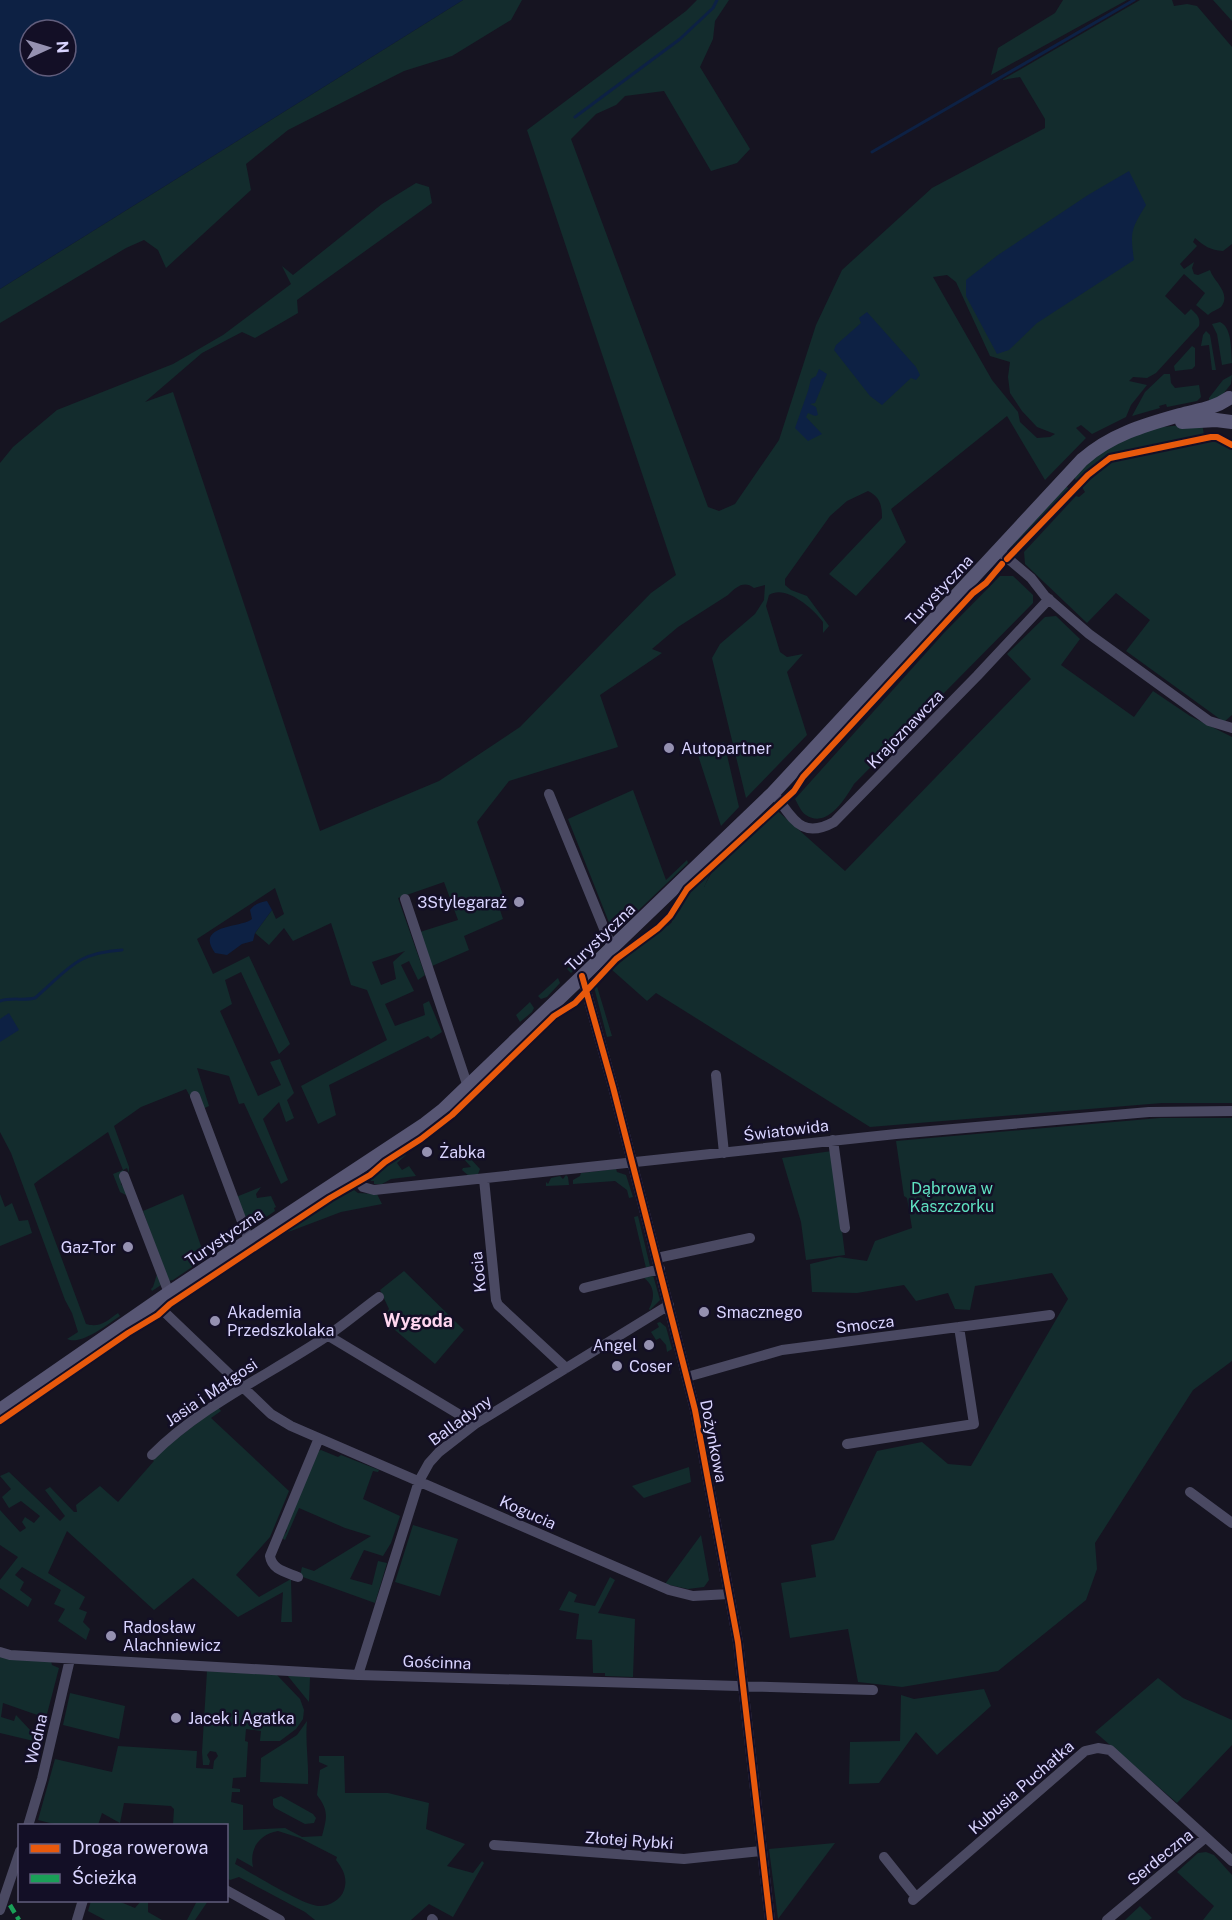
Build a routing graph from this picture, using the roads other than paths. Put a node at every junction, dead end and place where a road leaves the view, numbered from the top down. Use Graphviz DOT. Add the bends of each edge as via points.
graph roads {
  1 [pos="1230,396"];
  2 [pos="1162,422"];
  3 [pos="1232,422"];
  4 [pos="998,550"];
  5 [pos="1049,599"];
  6 [pos="1232,728"];
  7 [pos="773,793"];
  8 [pos="549,794"];
  9 [pos="405,899"];
  10 [pos="612,948"];
  11 [pos="582,976"];
  12 [pos="716,1075"];
  13 [pos="468,1087"];
  14 [pos="195,1096"];
  15 [pos="1232,1111"];
  16 [pos="833,1140"];
  17 [pos="724,1153"];
  18 [pos="632,1163"];
  19 [pos="351,1172"];
  20 [pos="124,1176"];
  21 [pos="484,1179"];
  22 [pos="845,1228"];
  23 [pos="750,1238"];
  24 [pos="249,1240"];
  25 [pos="658,1264"];
  26 [pos="584,1288"];
  27 [pos="169,1293"];
  28 [pos="379,1297"];
  29 [pos="155,1303"];
  30 [pos="669,1305"];
  31 [pos="1050,1315"];
  32 [pos="958,1327"];
  33 [pos="327,1335"];
  34 [pos="566,1368"];
  35 [pos="687,1377"];
  36 [pos="243,1387"];
  37 [pos="0,1410"];
  38 [pos="475,1424"];
  39 [pos="319,1438"];
  40 [pos="847,1443"];
  41 [pos="152,1455"];
  42 [pos="419,1480"];
  43 [pos="1190,1492"];
  44 [pos="1232,1523"];
  45 [pos="298,1577"];
  46 [pos="729,1594"];
  47 [pos="0,1652"];
  48 [pos="70,1659"];
  49 [pos="358,1674"];
  50 [pos="743,1687"];
  51 [pos="873,1690"];
  52 [pos="29,1824"];
  53 [pos="1205,1838"];
  54 [pos="494,1845"];
  55 [pos="761,1851"];
  56 [pos="18,1857"];
  57 [pos="884,1857"];
  58 [pos="1232,1861"];
  59 [pos="228,1891"];
  60 [pos="82,1902"];
  61 [pos="0,1910"];
  62 [pos="77,1920"];
  63 [pos="280,1920"];
  64 [pos="770,1920"];
  65 [pos="1107,1920"];
  1 -- 2 [label="main road, Turystyczna" via="1209,409"];
  1 -- 3 [label="main road" via="1227,411"];
  2 -- 3 [label="main road, Turystyczna"];
  2 -- 4 [label="main road, Turystyczna" via="1128,431 1096,448"];
  4 -- 5 [label="street"];
  4 -- 7 [label="main road, Turystyczna"];
  5 -- 6 [label="street" via="1096,639 1209,721"];
  5 -- 7 [label="street, Krajoznawcza" via="834,822 821,828 801,826"];
  7 -- 10 [label="main road, Turystyczna"];
  8 -- 10 [label="street"];
  9 -- 13 [label="street"];
  10 -- 11 [label="main road, Turystyczna"];
  11 -- 13 [label="main road, Turystyczna"];
  11 -- 18 [label="street, Dożynkowa"];
  12 -- 17 [label="street"];
  13 -- 19 [label="main road, Turystyczna" via="425,1124"];
  14 -- 24 [label="street"];
  15 -- 16 [label="street, Światowida" via="1149,1112"];
  16 -- 17 [label="street, Światowida"];
  16 -- 22 [label="street"];
  17 -- 18 [label="street, Światowida"];
  18 -- 21 [label="street, Światowida"];
  18 -- 25 [label="street, Dożynkowa"];
  19 -- 21 [label="street, Światowida" via="363,1186 374,1190"];
  19 -- 24 [label="main road, Turystyczna"];
  20 -- 27 [label="street"];
  21 -- 34 [label="street, Kocia" via="495,1300"];
  23 -- 25 [label="street"];
  24 -- 27 [label="main road, Turystyczna"];
  25 -- 26 [label="street"];
  25 -- 30 [label="street, Dożynkowa"];
  27 -- 29 [label="main road, Turystyczna"];
  28 -- 33 [label="street, Jasia i Małgosi"];
  29 -- 36 [label="street, Kogucia"];
  29 -- 37 [label="main road, Turystyczna"];
  30 -- 34 [label="street, Balladyny"];
  30 -- 35 [label="street, Dożynkowa"];
  31 -- 32 [label="street, Smocza"];
  32 -- 35 [label="street, Smocza" via="782,1350"];
  32 -- 40 [label="street" via="974,1424"];
  33 -- 36 [label="street, Jasia i Małgosi"];
  33 -- 38 [label="street"];
  34 -- 38 [label="street, Balladyny"];
  35 -- 46 [label="street, Dożynkowa"];
  36 -- 39 [label="street, Kogucia" via="280,1420"];
  36 -- 41 [label="street, Jasia i Małgosi" via="173,1434"];
  38 -- 42 [label="street, Balladyny" via="439,1452"];
  39 -- 42 [label="street, Kogucia"];
  39 -- 45 [label="street" via="270,1556 275,1567"];
  42 -- 46 [label="street, Kogucia" via="669,1590 693,1596"];
  42 -- 49 [label="street, Balladyny"];
  43 -- 44 [label="street"];
  46 -- 50 [label="street, Dożynkowa"];
  47 -- 48 [label="street, Gościnna"];
  48 -- 49 [label="street, Gościnna"];
  48 -- 52 [label="street, Wodna"];
  49 -- 50 [label="street, Gościnna"];
  50 -- 51 [label="street, Gościnna"];
  50 -- 55 [label="street, Dożynkowa"];
  53 -- 57 [label="street, Kubusia Puchatka" via="1110,1750 1101,1748 1085,1751 914,1899"];
  53 -- 58 [label="street, Serdeczna"];
  53 -- 65 [label="street, Serdeczna"];
  54 -- 55 [label="street, Złotej Rybki" via="684,1859"];
  55 -- 64 [label="street, Dożynkowa"];
  56 -- 61 [label="street"];
  59 -- 63 [label="street"];
  60 -- 62 [label="street"];
}
